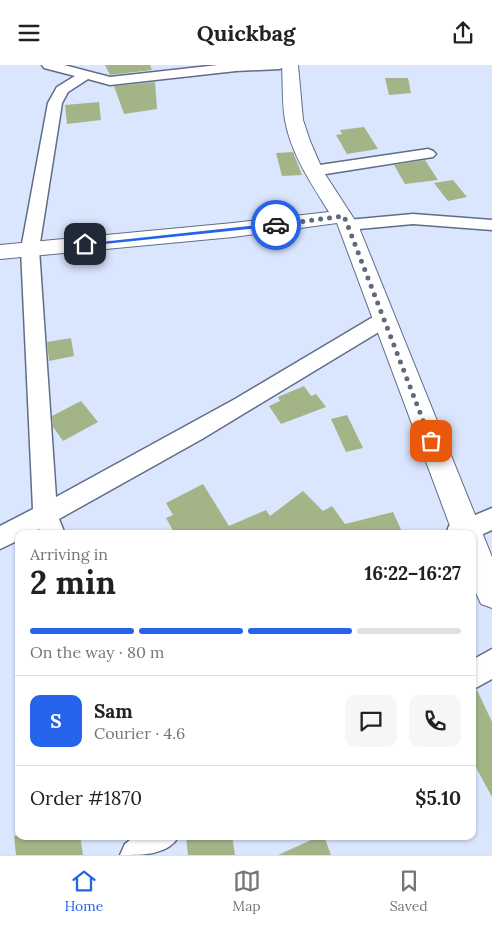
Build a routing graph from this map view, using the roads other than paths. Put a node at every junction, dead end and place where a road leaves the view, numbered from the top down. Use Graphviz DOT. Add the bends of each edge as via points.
graph roads {
  1 [pos="48,65"];
  2 [pos="280,65"];
  3 [pos="290,65"];
  4 [pos="86,75"];
  5 [pos="428,155"];
  6 [pos="313,171"];
  7 [pos="346,220"];
  8 [pos="492,225"];
  9 [pos="30,249"];
  10 [pos="0,252"];
  11 [pos="384,319"];
  12 [pos="492,519"];
  13 [pos="49,524"];
  14 [pos="28,530"];
  15 [pos="464,530"];
  16 [pos="475,530"];
  17 [pos="15,534"];
  18 [pos="0,538"];
  19 [pos="476,558"];
  20 [pos="492,593"];
  21 [pos="492,663"];
  22 [pos="476,673"];
  1 -- 4 [label="street"];
  2 -- 4 [label="street" via="110,81"];
  3 -- 6 [label="street" via="294,120"];
  4 -- 9 [label="street" via="62,90 55,103"];
  5 -- 6 [label="street"];
  6 -- 7 [label="street"];
  7 -- 8 [label="street" via="413,219"];
  7 -- 9 [label="street"];
  7 -- 11 [label="street"];
  9 -- 10 [label="street"];
  9 -- 13 [label="street"];
  11 -- 13 [label="street"];
  11 -- 15 [label="street"];
  12 -- 16 [label="street"];
  13 -- 14 [label="street"];
  17 -- 18 [label="street"];
  19 -- 20 [label="street"];
  21 -- 22 [label="street"];
}
